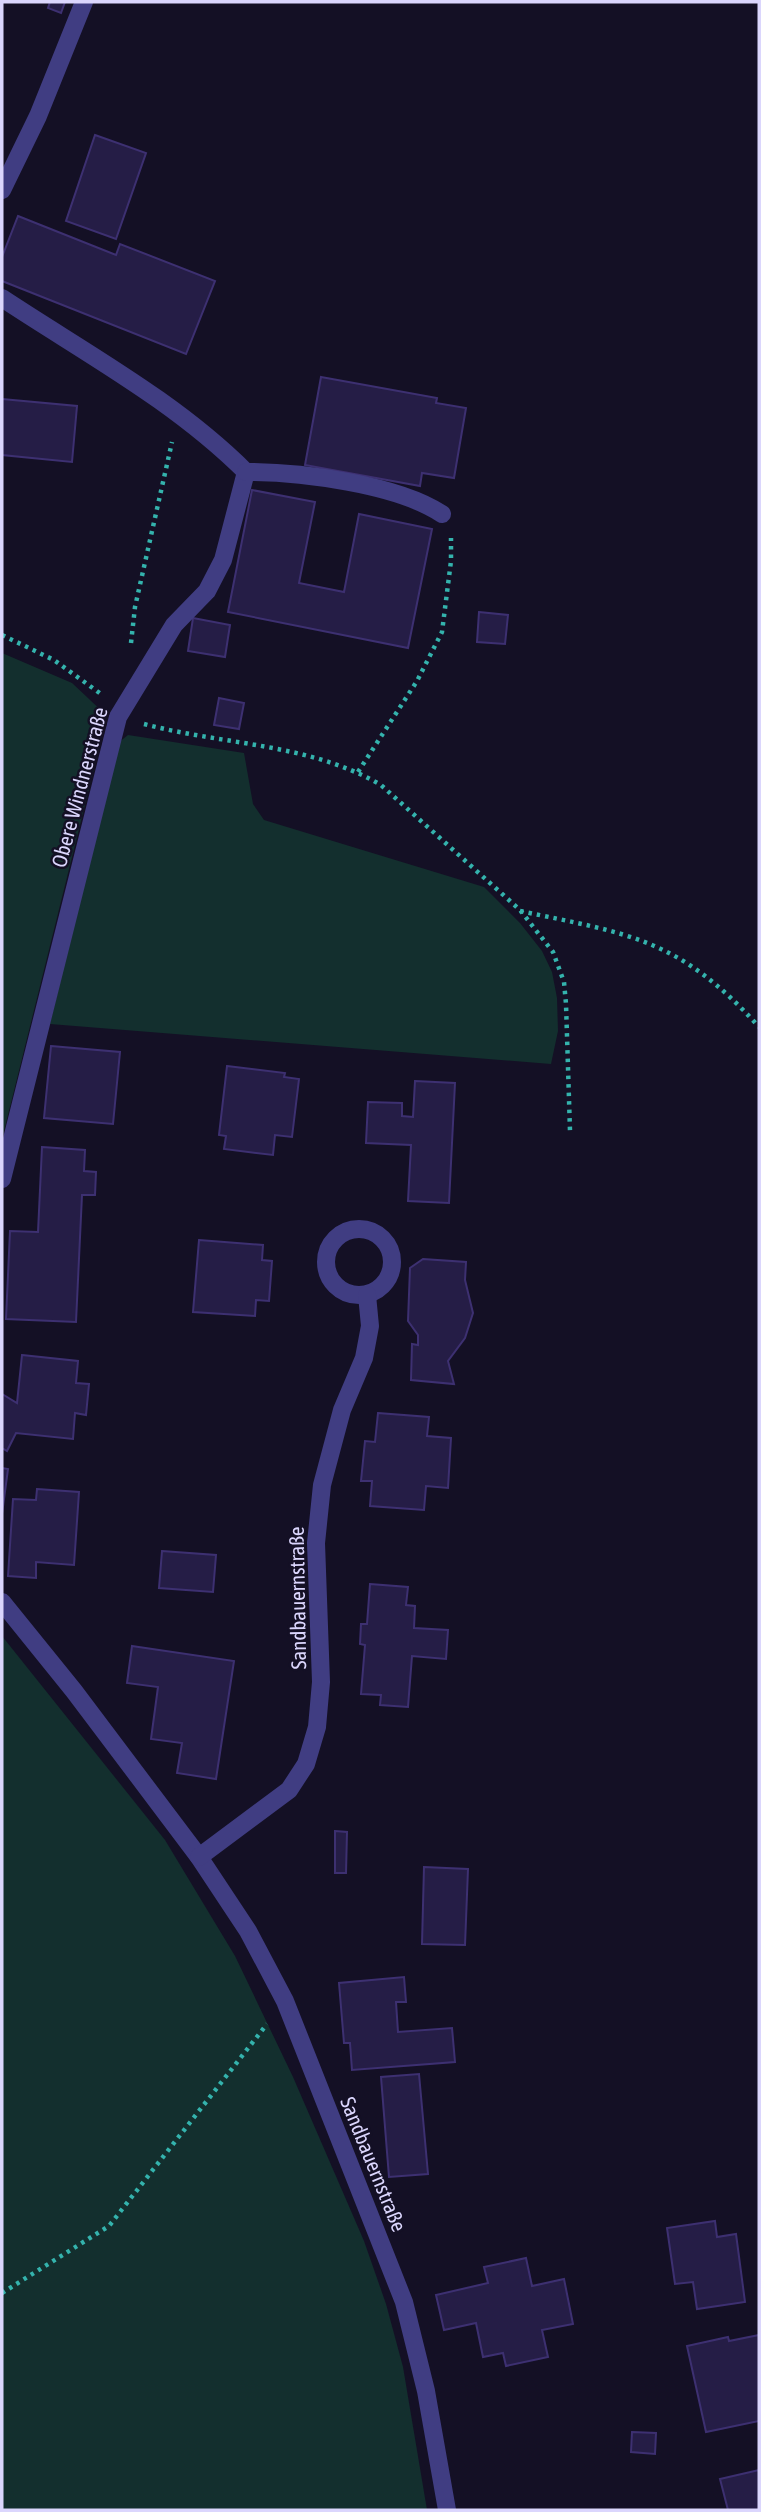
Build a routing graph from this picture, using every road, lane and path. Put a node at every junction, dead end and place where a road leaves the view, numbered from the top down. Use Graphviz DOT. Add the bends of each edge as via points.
graph roads {
  1 [pos="83,2"];
  2 [pos="2,190"];
  3 [pos="2,298"];
  4 [pos="168,406"];
  5 [pos="246,472"];
  6 [pos="442,514"];
  7 [pos="2,635"];
  8 [pos="129,653"];
  9 [pos="120,713"];
  10 [pos="358,772"];
  11 [pos="520,911"];
  12 [pos="759,1027"];
  13 [pos="570,1131"];
  14 [pos="2,1179"];
  15 [pos="367,1294"];
  16 [pos="2,1602"];
  17 [pos="199,1857"];
  18 [pos="285,2001"];
  19 [pos="2,2293"];
  20 [pos="447,2510"];
  1 -- 2 [label="street" via="38,116"];
  3 -- 4 [label="street"];
  4 -- 5 [label="street"];
  4 -- 8 [label="path" via="173,435"];
  5 -- 6 [label="street" via="285,472 394,493 426,503"];
  5 -- 9 [label="street, Obere Windnerstraße" via="223,560 206,591 174,625"];
  6 -- 10 [label="path" via="452,542 442,632 417,681"];
  7 -- 9 [label="path" via="85,680"];
  9 -- 10 [label="path" via="175,732 313,756"];
  9 -- 14 [label="street, Obere Windnerstraße"];
  10 -- 11 [label="path" via="381,785"];
  11 -- 12 [label="path" via="617,930 668,951 719,984"];
  11 -- 13 [label="path" via="553,952 564,982"];
  15 -- 17 [label="street, Sandbauernstraße" via="370,1326 364,1358 342,1410 322,1485 316,1543 321,1682 317,1727 306,1764 289,1790"];
  16 -- 17 [label="street, Sandbauernstraße"];
  17 -- 18 [label="street, Sandbauernstraße" via="248,1931"];
  18 -- 19 [label="path" via="109,2226"];
  18 -- 20 [label="street, Sandbauernstraße" via="404,2302 426,2391"];
}
